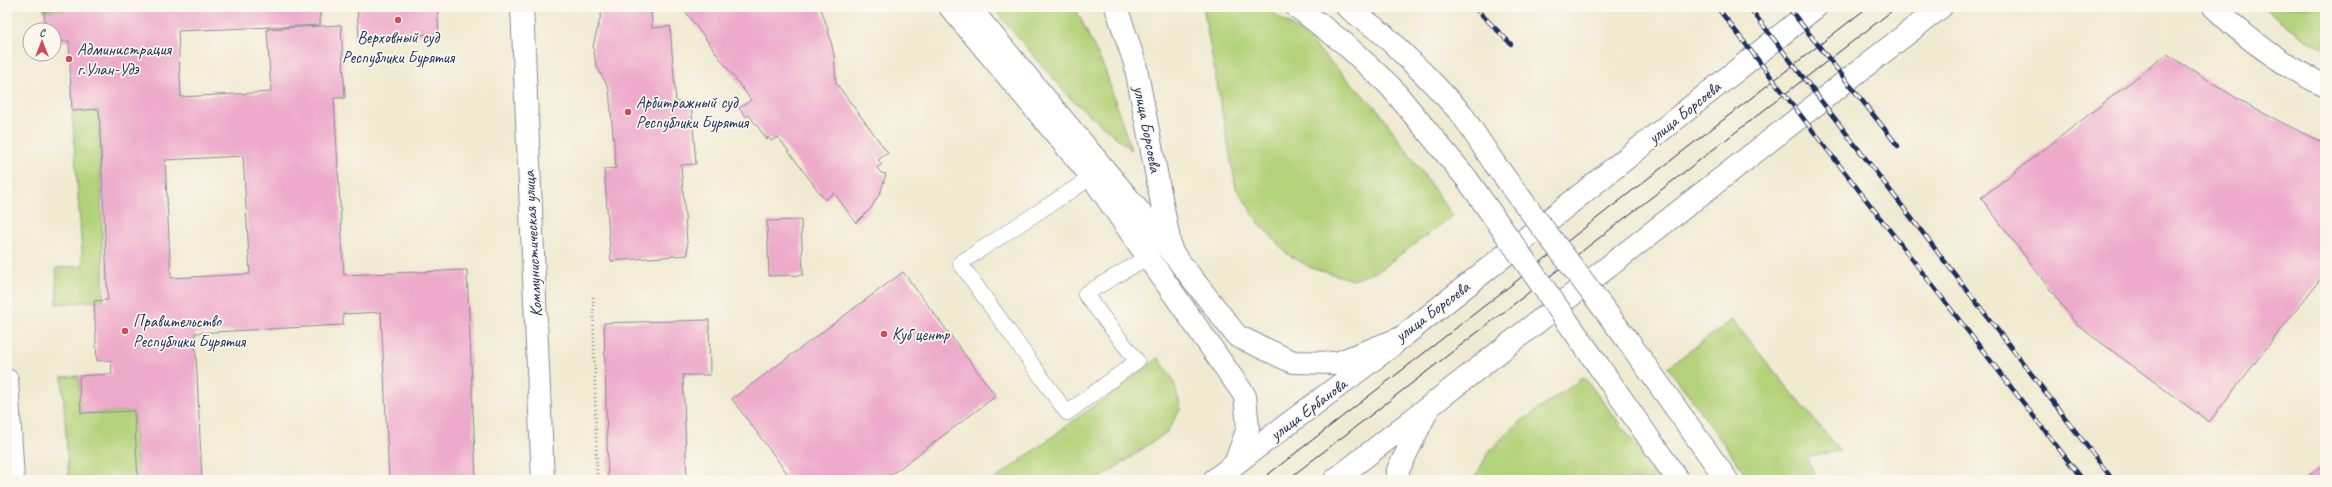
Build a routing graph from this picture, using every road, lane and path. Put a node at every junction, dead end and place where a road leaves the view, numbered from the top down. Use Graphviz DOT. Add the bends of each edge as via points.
graph roads {
  1 [pos="522,7"];
  2 [pos="950,7"];
  3 [pos="969,7"];
  4 [pos="1116,7"];
  5 [pos="1297,7"];
  6 [pos="1348,7"];
  7 [pos="1816,7"];
  8 [pos="1941,7"];
  9 [pos="2214,7"];
  10 [pos="2325,86"];
  11 [pos="1092,177"];
  12 [pos="1172,253"];
  13 [pos="1148,257"];
  14 [pos="593,298"];
  15 [pos="1401,338"];
  16 [pos="7,380"];
  17 [pos="1429,406"];
  18 [pos="1235,464"];
  19 [pos="13,480"];
  20 [pos="542,480"];
  21 [pos="597,480"];
  22 [pos="1214,480"];
  23 [pos="1335,480"];
  24 [pos="1398,480"];
  25 [pos="1678,480"];
  26 [pos="1727,480"];
  1 -- 20 [label="main road, Коммунистическая улица"];
  2 -- 11 [label="main road"];
  3 -- 12 [label="main road, улица Борсоева"];
  4 -- 12 [label="main road, улица Борсоева" via="1135,63"];
  5 -- 25 [label="main road, bridge" via="1345,44 1390,86 1467,180"];
  6 -- 26 [label="main road, bridge" via="1383,34 1461,113 1494,163 1628,340"];
  7 -- 15 [label="main road, улица Борсоева"];
  8 -- 17 [label="main road"];
  9 -- 10 [label="main road" via="2231,24 2289,68"];
  11 -- 13 [label="main road"];
  11 -- 13 [label="lane" via="960,263 1067,413 1136,361 1085,294"];
  12 -- 15 [label="main road, улица Борсоева" via="1237,336 1293,362 1337,363"];
  13 -- 18 [label="main road" via="1245,396 1248,428"];
  14 -- 21 [label="path"];
  15 -- 18 [label="main road, улица Ербанова"];
  16 -- 19 [label="main road"];
  17 -- 23 [label="main road"];
  17 -- 24 [label="main road" via="1398,470"];
  18 -- 22 [label="main road, улица Ербанова"];
}
